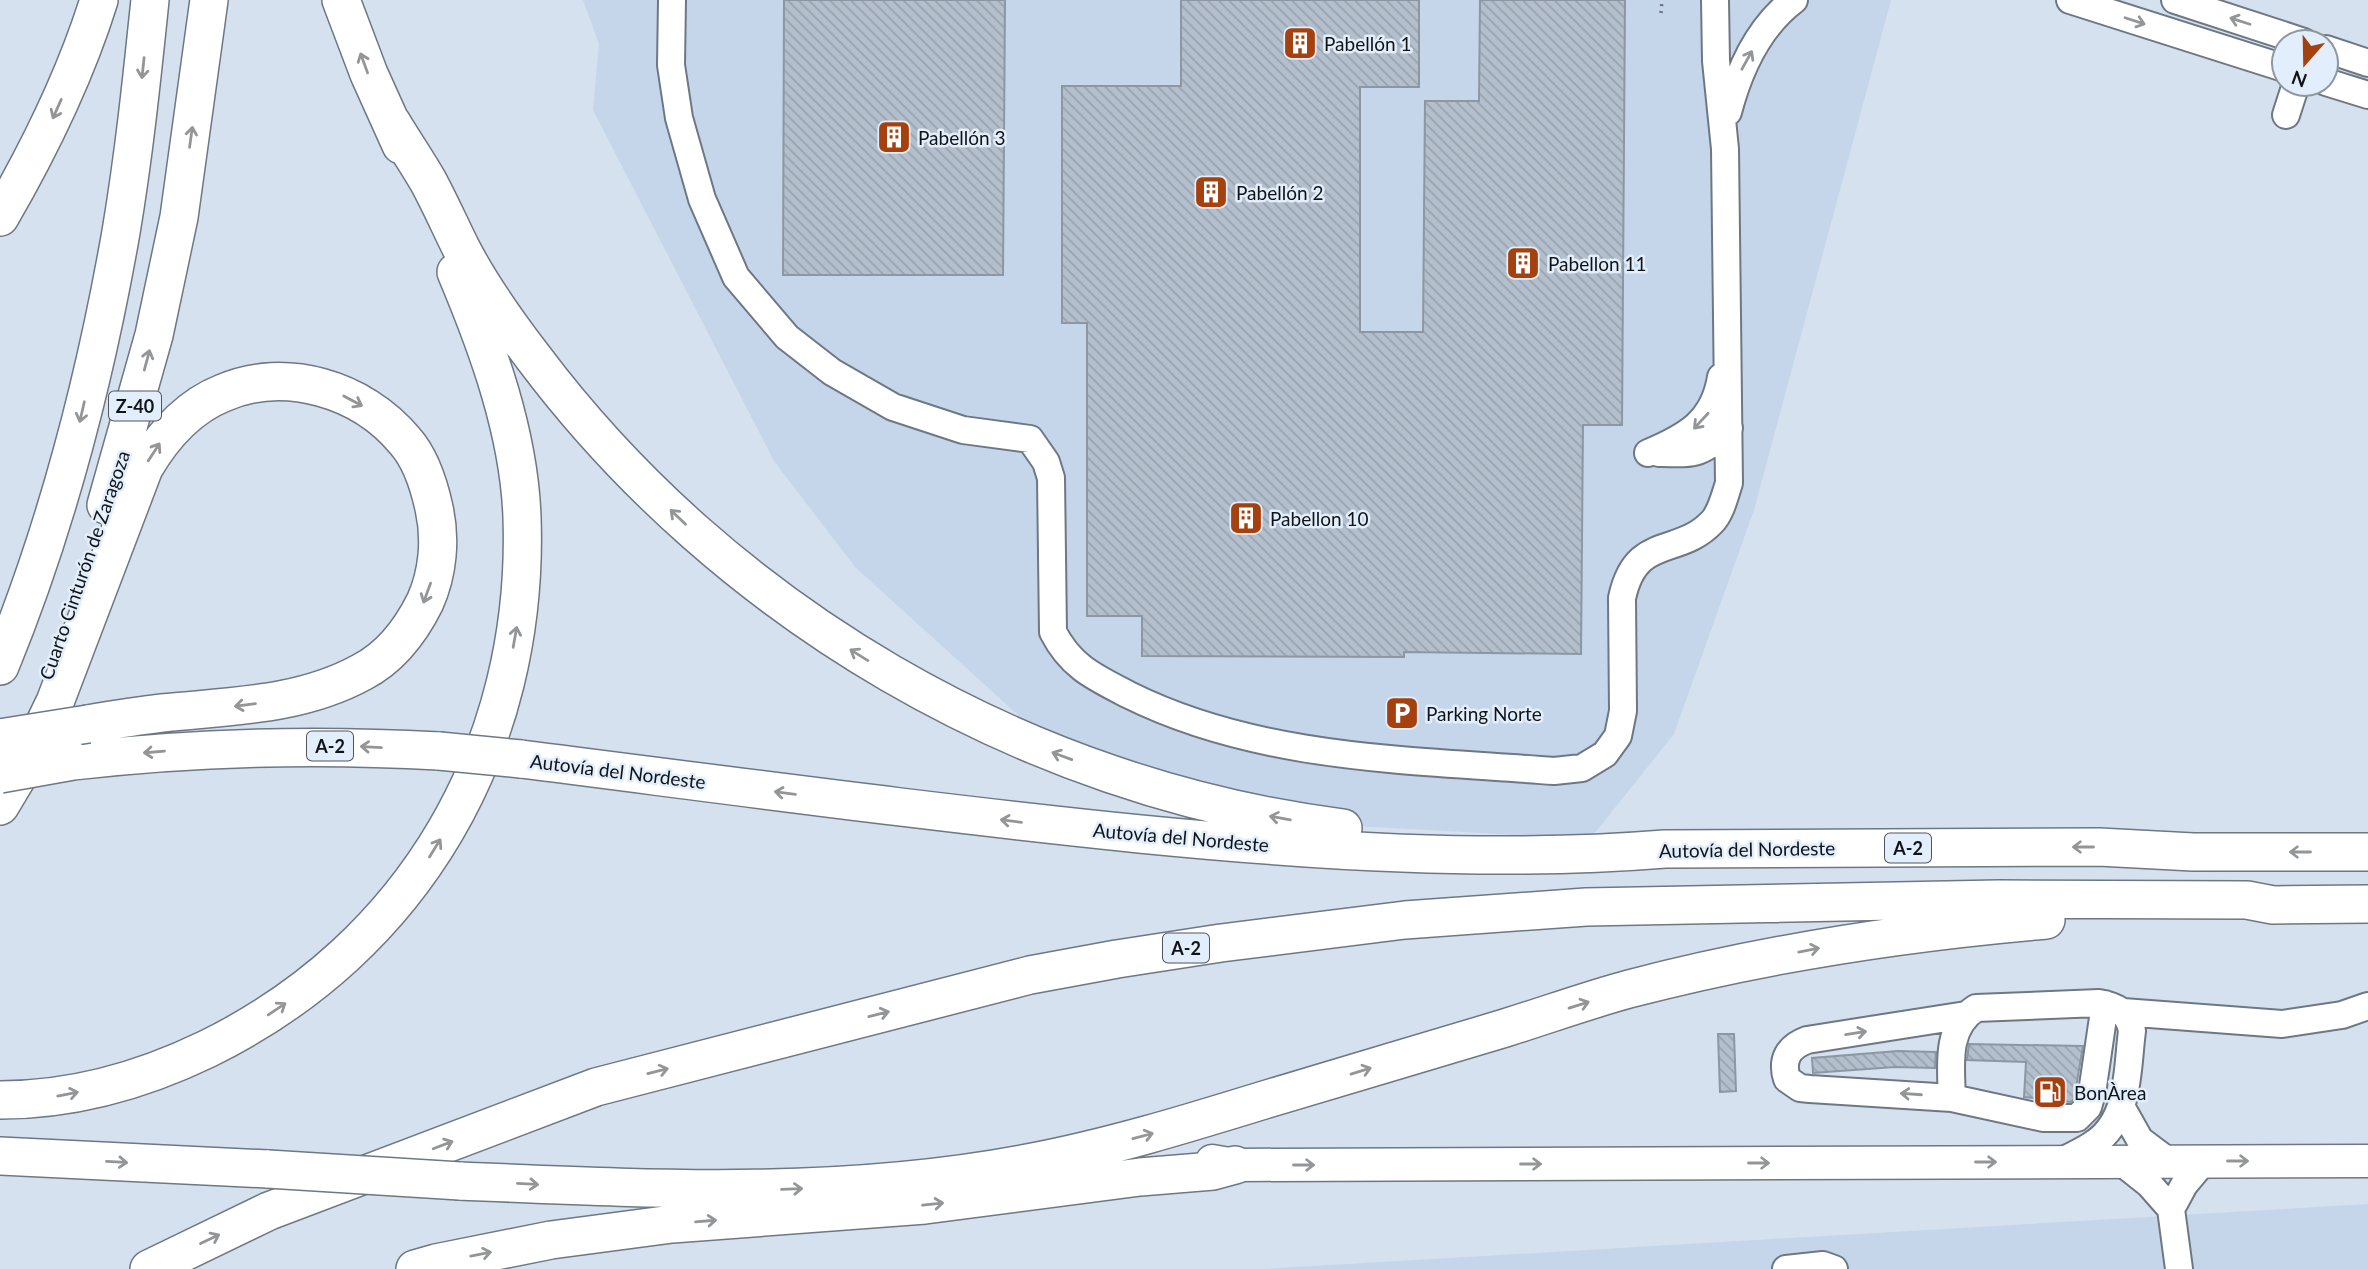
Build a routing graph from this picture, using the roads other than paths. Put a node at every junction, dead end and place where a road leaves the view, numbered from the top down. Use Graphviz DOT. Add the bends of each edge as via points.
graph roads {
  1 [pos="99,0"];
  2 [pos="150,0"];
  3 [pos="209,0"];
  4 [pos="341,0"];
  5 [pos="672,0"];
  6 [pos="1715,0"];
  7 [pos="1794,0"];
  8 [pos="2070,0"];
  9 [pos="2175,0"];
  10 [pos="2270,31"];
  11 [pos="2340,54"];
  12 [pos="2368,63"];
  13 [pos="2270,64"];
  14 [pos="2340,86"];
  15 [pos="2368,95"];
  16 [pos="2291,98"];
  17 [pos="2286,115"];
  18 [pos="392,124"];
  19 [pos="1725,149"];
  20 [pos="0,217"];
  21 [pos="1727,334"];
  22 [pos="1729,428"];
  23 [pos="1694,454"];
  24 [pos="1722,504"];
  25 [pos="0,666"];
  26 [pos="0,738"];
  27 [pos="0,774"];
  28 [pos="0,795"];
  29 [pos="0,806"];
  30 [pos="1665,849"];
  31 [pos="2368,852"];
  32 [pos="2368,904"];
  33 [pos="2273,905"];
  34 [pos="2368,1006"];
  35 [pos="2114,1008"];
  36 [pos="1966,1015"];
  37 [pos="1952,1098"];
  38 [pos="0,1100"];
  39 [pos="2122,1108"];
  40 [pos="0,1156"];
  41 [pos="2062,1161"];
  42 [pos="2120,1161"];
  43 [pos="2168,1161"];
  44 [pos="2204,1161"];
  45 [pos="2368,1161"];
  46 [pos="1029,1163"];
  47 [pos="1236,1165"];
  48 [pos="2171,1209"];
  49 [pos="149,1269"];
  50 [pos="415,1269"];
  51 [pos="1786,1269"];
  52 [pos="1834,1269"];
  53 [pos="2179,1269"];
  1 -- 20 [label="highway, one-way" via="48,131"];
  2 -- 25 [label="highway, Z-40, one-way" via="123,218 100,337 49,532"];
  28 -- 3 [label="highway, Cuarto Cinturón de Zaragoza / Z-40, one-way" via="96,538 154,335 179,217"];
  18 -- 4 [label="highway, one-way"];
  5 -- 24 [label="lane" via="671,65 679,118 702,199 736,277 787,337 832,372 892,407 962,430 1030,439 1046,461 1051,478 1053,632 1064,653 1083,669 1159,710 1209,727 1336,754 1554,771 1583,768 1605,754 1618,736 1623,711 1622,598 1626,579 1650,552 1699,534 1715,520"];
  6 -- 19 [label="lane"];
  19 -- 7 [label="lane, one-way" via="1728,112 1738,77 1760,37"];
  8 -- 13 [label="lane, one-way"];
  10 -- 9 [label="lane, one-way"];
  11 -- 12 [label="lane"];
  14 -- 15 [label="lane"];
  16 -- 17 [label="lane"];
  30 -- 18 [label="highway, one-way" via="1605,840 1384,834 1201,802 1056,754 962,712 861,657 767,593 683,521 603,442 492,300"];
  38 -- 18 [label="highway, one-way" via="63,1095 124,1082 175,1064 278,1008 335,965 379,922 420,872 451,824 471,781 493,725 516,634 522,514 498,387 461,285"];
  19 -- 21 [label="lane"];
  21 -- 22 [label="lane"];
  21 -- 23 [label="lane, one-way" via="1719,389 1709,413 1682,439 1644,453"];
  22 -- 23 [label="lane"];
  22 -- 24 [label="lane" via="1730,483"];
  23 -- 24 [label="lane" via="1715,475"];
  29 -- 26 [label="highway, one-way, bridge" via="24,766 55,702 144,468 172,429 223,392 290,381 349,397 406,441 431,494 438,541 436,565 414,623 365,671 307,695 276,701 88,724"];
  30 -- 27 [label="highway, Autovía del Nordeste / A-2, one-way, bridge" via="1598,855 1446,854 1241,843 1015,821 439,751 222,747 73,761"];
  31 -- 30 [label="highway, Autovía del Nordeste / A-2, one-way" via="2099,847"];
  32 -- 33 [label="highway, A-2"];
  46 -- 33 [label="highway, one-way" via="1145,1136 1628,989 1742,962 1970,927 2126,915 2248,914"];
  49 -- 33 [label="highway, A-2, one-way" via="269,1211 596,1087 1030,975 1117,959 1405,920 1586,907 1999,899 2247,900"];
  34 -- 35 [label="lane" via="2282,1024"];
  35 -- 36 [label="lane" via="1983,1007"];
  35 -- 37 [label="lane" via="2090,1100 2077,1118 2045,1118"];
  35 -- 39 [label="lane" via="2130,1022 2132,1031"];
  36 -- 37 [label="lane" via="1951,1049"];
  37 -- 36 [label="lane, one-way" via="1800,1087 1787,1079 1785,1061 1796,1044 1807,1040"];
  39 -- 41 [label="lane" via="2096,1142"];
  39 -- 43 [label="lane" via="2140,1140"];
  40 -- 46 [label="highway, one-way, bridge" via="460,1181 760,1190 898,1182"];
  41 -- 42 [label="main road"];
  47 -- 41 [label="main road, one-way"];
  42 -- 43 [label="main road"];
  42 -- 48 [label="lane"];
  43 -- 44 [label="main road"];
  44 -- 45 [label="main road, one-way"];
  44 -- 48 [label="lane"];
  46 -- 47 [label="main road" via="1213,1161"];
  50 -- 47 [label="highway, one-way" via="551,1240 672,1224 925,1205"];
  48 -- 53 [label="lane"];
  51 -- 52 [label="lane" via="1823,1265"];
}
